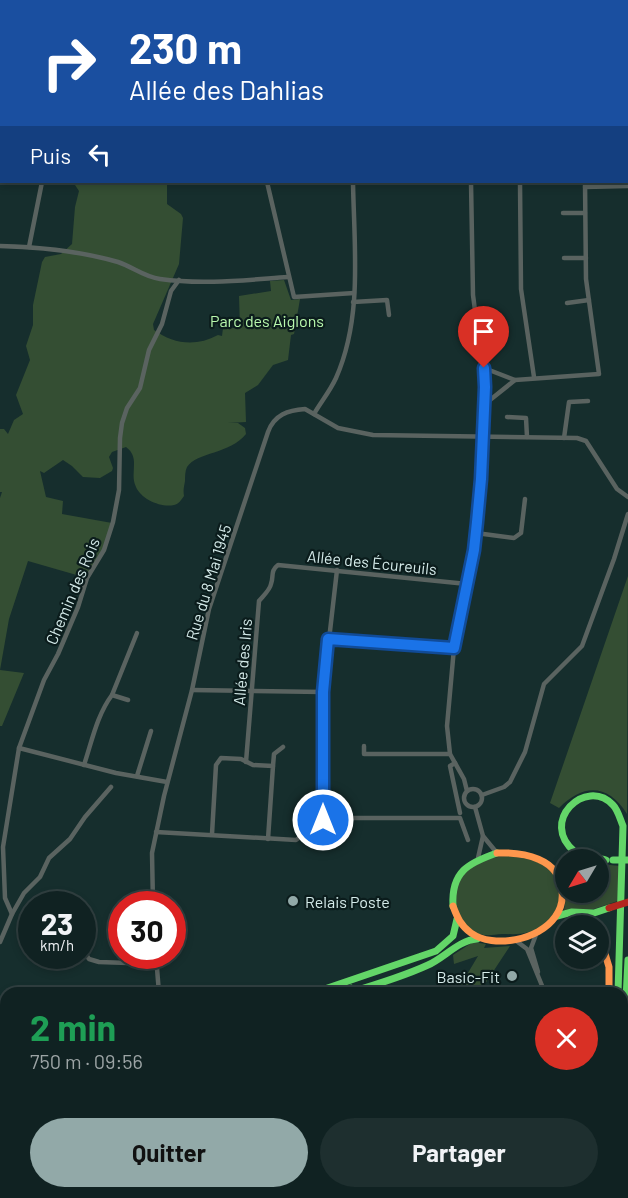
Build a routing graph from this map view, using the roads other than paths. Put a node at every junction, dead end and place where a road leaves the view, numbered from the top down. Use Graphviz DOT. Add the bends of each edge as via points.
graph roads {
  1 [pos="137,0"];
  2 [pos="146,0"];
  3 [pos="42,183"];
  4 [pos="267,183"];
  5 [pos="353,183"];
  6 [pos="471,183"];
  7 [pos="520,183"];
  8 [pos="585,184"];
  9 [pos="628,186"];
  10 [pos="563,213"];
  11 [pos="585,213"];
  12 [pos="0,246"];
  13 [pos="28,247"];
  14 [pos="564,258"];
  15 [pos="586,258"];
  16 [pos="288,277"];
  17 [pos="179,280"];
  18 [pos="354,293"];
  19 [pos="589,300"];
  20 [pos="354,302"];
  21 [pos="567,303"];
  22 [pos="389,315"];
  23 [pos="484,368"];
  24 [pos="534,378"];
  25 [pos="515,380"];
  26 [pos="588,401"];
  27 [pos="484,410"];
  28 [pos="314,414"];
  29 [pos="507,417"];
  30 [pos="482,437"];
  31 [pos="527,437"];
  32 [pos="564,438"];
  33 [pos="628,498"];
  34 [pos="525,499"];
  35 [pos="628,514"];
  36 [pos="476,533"];
  37 [pos="274,568"];
  38 [pos="337,570"];
  39 [pos="467,584"];
  40 [pos="137,633"];
  41 [pos="328,639"];
  42 [pos="454,648"];
  43 [pos="192,690"];
  44 [pos="252,691"];
  45 [pos="323,692"];
  46 [pos="112,695"];
  47 [pos="128,700"];
  48 [pos="151,731"];
  49 [pos="364,746"];
  50 [pos="283,747"];
  51 [pos="19,748"];
  52 [pos="450,754"];
  53 [pos="246,762"];
  54 [pos="455,763"];
  55 [pos="84,765"];
  56 [pos="273,766"];
  57 [pos="137,776"];
  58 [pos="167,782"];
  59 [pos="111,787"];
  60 [pos="467,791"];
  61 [pos="482,795"];
  62 [pos="475,807"];
  63 [pos="460,815"];
  64 [pos="323,820"];
  65 [pos="156,832"];
  66 [pos="212,834"];
  67 [pos="483,836"];
  68 [pos="268,839"];
  69 [pos="468,840"];
  70 [pos="572,849"];
  71 [pos="497,853"];
  72 [pos="478,858"];
  73 [pos="628,860"];
  74 [pos="609,861"];
  75 [pos="555,872"];
  76 [pos="152,891"];
  77 [pos="628,902"];
  78 [pos="583,913"];
  79 [pos="12,914"];
  80 [pos="559,915"];
  81 [pos="586,915"];
  82 [pos="555,918"];
  83 [pos="457,919"];
  84 [pos="537,932"];
  85 [pos="482,939"];
  86 [pos="515,940"];
  87 [pos="0,942"];
  88 [pos="436,951"];
  89 [pos="628,960"];
  90 [pos="435,962"];
  91 [pos="157,969"];
  92 [pos="609,969"];
  93 [pos="539,977"];
  94 [pos="159,987"];
  95 [pos="331,987"];
  96 [pos="343,987"];
  97 [pos="353,987"];
  98 [pos="365,987"];
  99 [pos="542,987"];
  100 [pos="609,987"];
  101 [pos="618,987"];
  102 [pos="627,987"];
  1 -- 2 [label="street"];
  3 -- 13 [label="street"];
  4 -- 16 [label="street"];
  5 -- 18 [label="street"];
  6 -- 23 [label="street" via="473,295"];
  7 -- 24 [label="street" via="521,289"];
  8 -- 9 [label="street"];
  8 -- 11 [label="street"];
  10 -- 11 [label="street"];
  11 -- 15 [label="street"];
  12 -- 13 [label="street"];
  13 -- 17 [label="street" via="99,258 131,267 143,275"];
  14 -- 15 [label="street"];
  15 -- 19 [label="street"];
  16 -- 17 [label="street" via="224,282"];
  16 -- 18 [label="street" via="294,297"];
  17 -- 51 [label="street, Chemin des Rois" via="171,291 162,324 149,350 141,388 124,416 119,490 104,550 87,578"];
  18 -- 20 [label="street"];
  19 -- 21 [label="street"];
  19 -- 24 [label="street" via="599,374"];
  20 -- 22 [label="street" via="387,300"];
  20 -- 28 [label="street" via="339,371"];
  23 -- 25 [label="street"];
  23 -- 27 [label="street"];
  24 -- 25 [label="street"];
  25 -- 27 [label="street" via="490,400"];
  26 -- 32 [label="street" via="569,402"];
  27 -- 30 [label="street"];
  28 -- 30 [label="street" via="338,428 373,435"];
  28 -- 43 [label="street, Rue du 8 Mai 1945" via="305,409 288,412 270,426 209,609"];
  29 -- 31 [label="street" via="526,418"];
  30 -- 31 [label="street"];
  30 -- 36 [label="street"];
  31 -- 32 [label="street"];
  32 -- 33 [label="street" via="586,441 617,489"];
  34 -- 36 [label="street" via="519,536"];
  35 -- 61 [label="street" via="582,646 544,684 525,752 510,782"];
  36 -- 39 [label="street"];
  37 -- 38 [label="street, Allée des Écureuils"];
  37 -- 44 [label="street, Allée des Iris" via="271,586 259,601"];
  38 -- 39 [label="street, Allée des Écureuils"];
  38 -- 41 [label="street"];
  39 -- 42 [label="street"];
  40 -- 46 [label="street"];
  41 -- 42 [label="street"];
  41 -- 45 [label="street"];
  42 -- 52 [label="street" via="448,715"];
  43 -- 44 [label="street"];
  43 -- 58 [label="street, Rue du 8 Mai 1945"];
  44 -- 45 [label="street"];
  44 -- 53 [label="street, Allée des Iris"];
  45 -- 64 [label="street"];
  46 -- 47 [label="street"];
  46 -- 55 [label="street" via="102,711"];
  48 -- 57 [label="street"];
  49 -- 52 [label="street" via="364,754"];
  50 -- 56 [label="street" via="274,754"];
  51 -- 55 [label="street"];
  51 -- 79 [label="street, Chemin des Rois" via="3,847 5,898"];
  52 -- 54 [label="street"];
  53 -- 56 [label="street"];
  53 -- 66 [label="street" via="221,758 216,765"];
  54 -- 60 [label="street"];
  54 -- 63 [label="street" via="450,766"];
  55 -- 57 [label="street"];
  56 -- 68 [label="street"];
  57 -- 58 [label="street"];
  58 -- 65 [label="street, Rue du 8 Mai 1945"];
  59 -- 79 [label="street" via="70,839 49,858"];
  60 -- 61 [label="street" via="476,789"];
  60 -- 62 [label="street" via="465,802"];
  61 -- 62 [label="street"];
  62 -- 67 [label="street"];
  63 -- 64 [label="street"];
  63 -- 69 [label="street"];
  64 -- 68 [label="street" via="296,840"];
  65 -- 66 [label="street"];
  65 -- 76 [label="street, Rue du 8 Mai 1945" via="150,866"];
  66 -- 68 [label="street"];
  67 -- 71 [label="street"];
  67 -- 72 [label="street"];
  70 -- 101 [label="main road" via="563,838 561,824 571,804 583,797 597,796 612,803 623,826"];
  71 -- 72 [label="main road"];
  71 -- 75 [label="main road" via="531,856"];
  72 -- 83 [label="main road" via="461,870 453,886"];
  73 -- 74 [label="main road, bridge"];
  77 -- 78 [label="main road, bridge"];
  78 -- 80 [label="main road"];
  78 -- 81 [label="main road"];
  79 -- 87 [label="street"];
  82 -- 84 [label="main road"];
  83 -- 85 [label="main road" via="467,931"];
  83 -- 88 [label="main road" via="453,936"];
  84 -- 86 [label="main road"];
  84 -- 93 [label="street" via="531,948"];
  85 -- 86 [label="main road"];
  85 -- 90 [label="main road" via="471,939"];
  86 -- 93 [label="street" via="527,949"];
  88 -- 95 [label="main road"];
  88 -- 96 [label="main road" via="414,964"];
  89 -- 102 [label="main road"];
  90 -- 97 [label="main road"];
  90 -- 98 [label="main road"];
  91 -- 94 [label="street"];
  92 -- 100 [label="main road"];
  93 -- 99 [label="street"];
}
